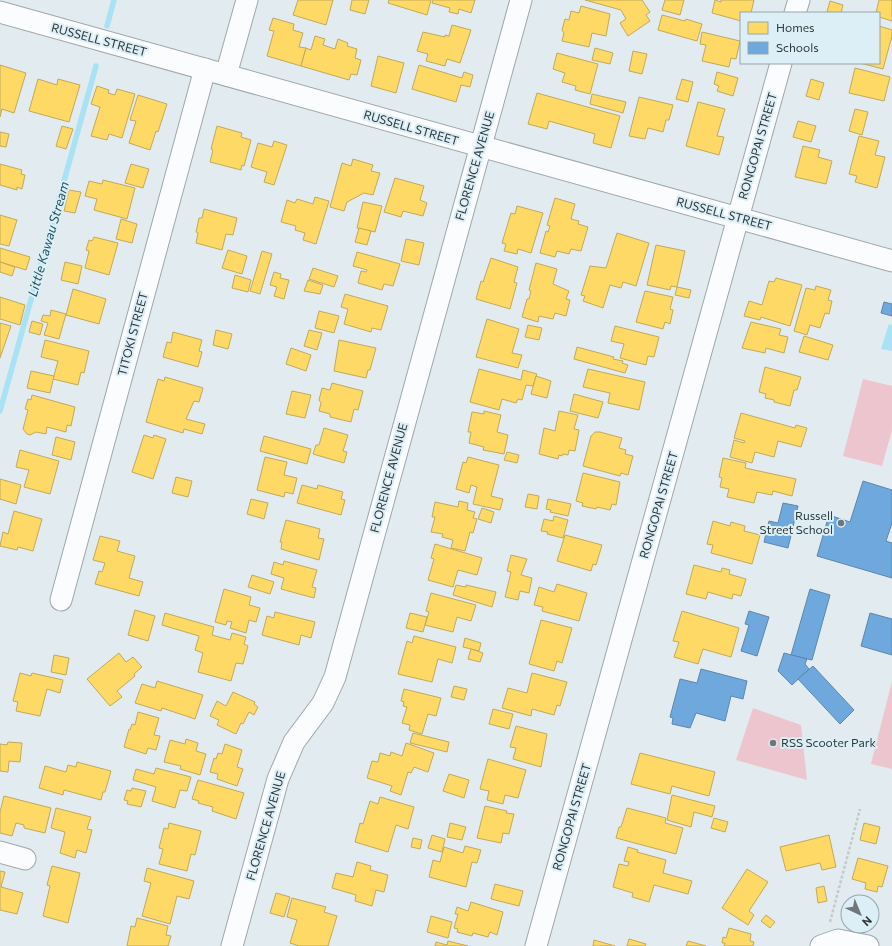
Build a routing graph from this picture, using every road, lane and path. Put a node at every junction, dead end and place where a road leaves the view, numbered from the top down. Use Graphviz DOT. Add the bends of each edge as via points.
graph roads {
  1 [pos="247,0"];
  2 [pos="521,0"];
  3 [pos="799,0"];
  4 [pos="0,12"];
  5 [pos="795,12"];
  6 [pos="781,64"];
  7 [pos="204,69"];
  8 [pos="226,75"];
  9 [pos="480,147"];
  10 [pos="738,218"];
  11 [pos="892,261"];
  12 [pos="61,600"];
  13 [pos="860,809"];
  14 [pos="0,852"];
  15 [pos="25,859"];
  16 [pos="829,943"];
  17 [pos="232,946"];
  18 [pos="536,946"];
  19 [pos="868,946"];
  1 -- 8 [label="street"];
  2 -- 9 [label="street, FLORENCE AVENUE"];
  3 -- 5 [label="street"];
  4 -- 7 [label="street, RUSSELL STREET"];
  6 -- 10 [label="street, RONGOPAI STREET"];
  7 -- 8 [label="street, RUSSELL STREET"];
  7 -- 12 [label="street, TITOKI STREET"];
  8 -- 9 [label="street, RUSSELL STREET"];
  9 -- 10 [label="street, RUSSELL STREET"];
  9 -- 17 [label="street, FLORENCE AVENUE" via="334,677 322,703 294,742 278,779"];
  10 -- 11 [label="street, RUSSELL STREET"];
  10 -- 18 [label="street, RONGOPAI STREET"];
  13 -- 16 [label="path" via="829,925"];
  14 -- 15 [label="street"];
  16 -- 19 [label="street"];
}
